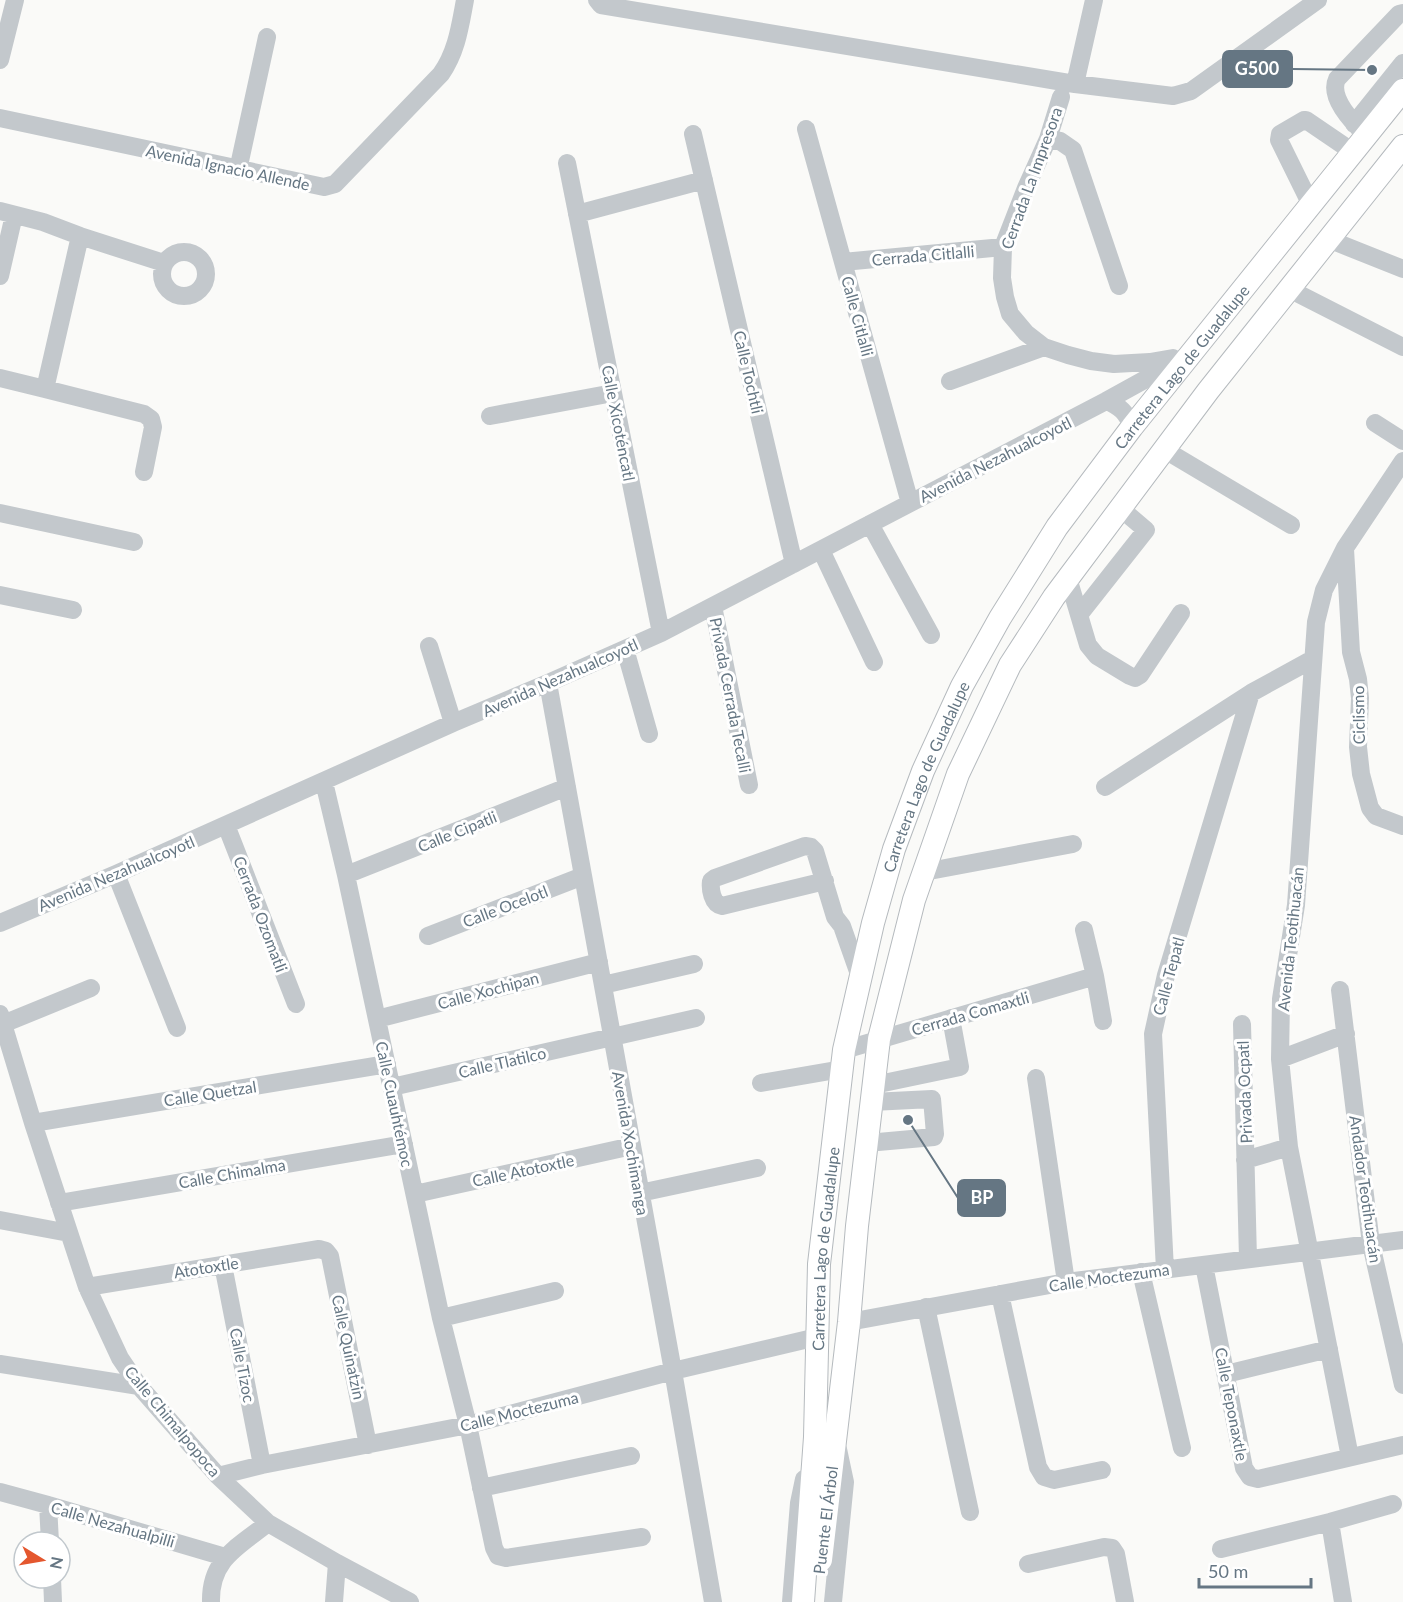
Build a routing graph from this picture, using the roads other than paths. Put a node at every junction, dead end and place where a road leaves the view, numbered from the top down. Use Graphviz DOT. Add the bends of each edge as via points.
graph roads {
  1 [pos="15,0"];
  2 [pos="465,0"];
  3 [pos="597,0"];
  4 [pos="1094,0"];
  5 [pos="1318,0"];
  6 [pos="1403,13"];
  7 [pos="267,37"];
  8 [pos="0,60"];
  9 [pos="1403,63"];
  10 [pos="1075,84"];
  11 [pos="1403,90"];
  12 [pos="1061,97"];
  13 [pos="0,118"];
  14 [pos="806,129"];
  15 [pos="693,134"];
  16 [pos="1358,137"];
  17 [pos="1048,139"];
  18 [pos="1403,146"];
  19 [pos="567,163"];
  20 [pos="238,170"];
  21 [pos="704,180"];
  22 [pos="1311,205"];
  23 [pos="7,213"];
  24 [pos="577,214"];
  25 [pos="80,236"];
  26 [pos="1328,240"];
  27 [pos="1003,247"];
  28 [pos="843,262"];
  29 [pos="164,263"];
  30 [pos="1403,269"];
  31 [pos="0,276"];
  32 [pos="1119,286"];
  33 [pos="1289,289"];
  34 [pos="1044,347"];
  35 [pos="1403,347"];
  36 [pos="1190,355"];
  37 [pos="0,378"];
  38 [pos="950,381"];
  39 [pos="45,389"];
  40 [pos="613,393"];
  41 [pos="1106,401"];
  42 [pos="490,416"];
  43 [pos="1375,423"];
  44 [pos="1132,427"];
  45 [pos="1403,441"];
  46 [pos="1165,450"];
  47 [pos="1403,461"];
  48 [pos="144,472"];
  49 [pos="910,503"];
  50 [pos="1120,508"];
  51 [pos="0,513"];
  52 [pos="870,524"];
  53 [pos="1291,525"];
  54 [pos="134,542"];
  55 [pos="1345,548"];
  56 [pos="821,550"];
  57 [pos="794,564"];
  58 [pos="1068,578"];
  59 [pos="0,595"];
  60 [pos="713,606"];
  61 [pos="73,610"];
  62 [pos="1181,613"];
  63 [pos="1079,615"];
  64 [pos="661,633"];
  65 [pos="931,635"];
  66 [pos="429,646"];
  67 [pos="625,649"];
  68 [pos="1313,659"];
  69 [pos="874,662"];
  70 [pos="548,683"];
  71 [pos="1251,693"];
  72 [pos="453,723"];
  73 [pos="649,734"];
  74 [pos="324,782"];
  75 [pos="750,785"];
  76 [pos="567,787"];
  77 [pos="1105,787"];
  78 [pos="226,825"];
  79 [pos="1403,826"];
  80 [pos="1073,844"];
  81 [pos="924,872"];
  82 [pos="116,874"];
  83 [pos="346,875"];
  84 [pos="583,876"];
  85 [pos="825,881"];
  86 [pos="0,923"];
  87 [pos="873,924"];
  88 [pos="842,926"];
  89 [pos="1084,930"];
  90 [pos="428,936"];
  91 [pos="598,962"];
  92 [pos="694,964"];
  93 [pos="1095,976"];
  94 [pos="860,977"];
  95 [pos="603,985"];
  96 [pos="91,988"];
  97 [pos="1340,990"];
  98 [pos="296,1004"];
  99 [pos="696,1018"];
  100 [pos="951,1018"];
  101 [pos="2,1019"];
  102 [pos="377,1019"];
  103 [pos="1103,1021"];
  104 [pos="1242,1024"];
  105 [pos="177,1028"];
  106 [pos="1346,1034"];
  107 [pos="612,1037"];
  108 [pos="879,1039"];
  109 [pos="843,1059"];
  110 [pos="1280,1059"];
  111 [pos="387,1064"];
  112 [pos="1036,1078"];
  113 [pos="761,1083"];
  114 [pos="392,1087"];
  115 [pos="873,1094"];
  116 [pos="33,1123"];
  117 [pos="867,1143"];
  118 [pos="404,1144"];
  119 [pos="632,1146"];
  120 [pos="1289,1147"];
  121 [pos="1245,1160"];
  122 [pos="757,1168"];
  123 [pos="640,1193"];
  124 [pos="415,1194"];
  125 [pos="59,1203"];
  126 [pos="0,1220"];
  127 [pos="69,1233"];
  128 [pos="1403,1240"];
  129 [pos="1371,1244"];
  130 [pos="326,1251"];
  131 [pos="1310,1252"];
  132 [pos="1248,1259"];
  133 [pos="223,1265"];
  134 [pos="1204,1265"];
  135 [pos="1165,1270"];
  136 [pos="1141,1272"];
  137 [pos="1066,1282"];
  138 [pos="87,1287"];
  139 [pos="555,1291"];
  140 [pos="1000,1294"];
  141 [pos="926,1307"];
  142 [pos="441,1318"];
  143 [pos="849,1322"];
  144 [pos="817,1337"];
  145 [pos="1329,1349"];
  146 [pos="0,1364"];
  147 [pos="673,1371"];
  148 [pos="1226,1374"];
  149 [pos="1403,1385"];
  150 [pos="140,1386"];
  151 [pos="468,1425"];
  152 [pos="825,1437"];
  153 [pos="368,1444"];
  154 [pos="1403,1445"];
  155 [pos="1182,1448"];
  156 [pos="631,1456"];
  157 [pos="1350,1457"];
  158 [pos="262,1466"];
  159 [pos="1102,1470"];
  160 [pos="218,1476"];
  161 [pos="481,1488"];
  162 [pos="0,1492"];
  163 [pos="1393,1504"];
  164 [pos="48,1505"];
  165 [pos="970,1512"];
  166 [pos="817,1521"];
  167 [pos="1330,1522"];
  168 [pos="268,1523"];
  169 [pos="49,1530"];
  170 [pos="642,1537"];
  171 [pos="1221,1550"];
  172 [pos="225,1557"];
  173 [pos="337,1563"];
  174 [pos="1028,1564"];
  175 [pos="211,1602"];
  176 [pos="333,1602"];
  177 [pos="410,1602"];
  178 [pos="713,1602"];
  179 [pos="791,1602"];
  180 [pos="804,1602"];
  181 [pos="816,1602"];
  182 [pos="833,1602"];
  183 [pos="1125,1602"];
  184 [pos="1343,1602"];
  1 -- 8 [label="street"];
  2 -- 20 [label="street, Avenida Ignacio Allende" via="456,44 441,74 335,184 324,187"];
  3 -- 10 [label="street" via="601,5"];
  4 -- 10 [label="street"];
  5 -- 10 [label="street" via="1191,91 1173,96"];
  6 -- 16 [label="street" via="1337,79 1335,91"];
  7 -- 20 [label="street"];
  9 -- 16 [label="street"];
  11 -- 16 [label="main road, Carretera Lago de Guadalupe"];
  12 -- 17 [label="street, Cerrada La Impresora"];
  13 -- 20 [label="street, Avenida Ignacio Allende"];
  14 -- 28 [label="street, Calle Citlalli"];
  15 -- 21 [label="street, Calle Tochtli"];
  16 -- 22 [label="main road, Carretera Lago de Guadalupe"];
  16 -- 22 [label="street" via="1306,120 1280,134 1279,140"];
  17 -- 27 [label="street, Cerrada La Impresora"];
  17 -- 32 [label="street" via="1060,141 1073,150"];
  18 -- 26 [label="main road, Carretera Lago de Guadalupe"];
  19 -- 24 [label="street, Calle Xicoténcatl"];
  21 -- 24 [label="street"];
  21 -- 57 [label="street, Calle Tochtli"];
  22 -- 36 [label="main road, Carretera Lago de Guadalupe"];
  23 -- 25 [label="street"];
  23 -- 31 [label="street"];
  24 -- 40 [label="street, Calle Xicoténcatl"];
  25 -- 29 [label="street"];
  25 -- 39 [label="street"];
  26 -- 30 [label="street"];
  26 -- 33 [label="main road, Carretera Lago de Guadalupe"];
  27 -- 28 [label="street, Cerrada Citlalli"];
  27 -- 34 [label="street, Cerrada La Impresora" via="1002,278 1010,314"];
  28 -- 49 [label="street, Calle Citlalli"];
  33 -- 35 [label="street"];
  33 -- 46 [label="main road, Carretera Lago de Guadalupe"];
  34 -- 36 [label="street, Cerrada La Impresora" via="1114,364"];
  34 -- 38 [label="street"];
  36 -- 41 [label="street, Avenida Nezahualcoyotl"];
  36 -- 44 [label="main road, Carretera Lago de Guadalupe"];
  37 -- 39 [label="street"];
  39 -- 48 [label="street" via="151,419 153,427"];
  40 -- 42 [label="street"];
  40 -- 64 [label="street, Calle Xicoténcatl"];
  41 -- 44 [label="street" via="1123,410"];
  41 -- 49 [label="street, Avenida Nezahualcoyotl"];
  43 -- 45 [label="street"];
  44 -- 87 [label="main road, Carretera Lago de Guadalupe" via="1057,527 962,686 923,771 894,849"];
  46 -- 50 [label="main road, Carretera Lago de Guadalupe"];
  46 -- 53 [label="street"];
  47 -- 55 [label="street, Avenida Teotihuacán"];
  49 -- 52 [label="street, Avenida Nezahualcoyotl"];
  50 -- 58 [label="main road, Carretera Lago de Guadalupe"];
  50 -- 63 [label="street" via="1146,530"];
  51 -- 54 [label="street"];
  52 -- 56 [label="street, Avenida Nezahualcoyotl"];
  52 -- 65 [label="street"];
  55 -- 68 [label="street, Avenida Teotihuacán" via="1324,590"];
  55 -- 79 [label="street, Ciclismo" via="1351,652 1360,698 1361,774 1370,808 1377,816"];
  56 -- 57 [label="street, Avenida Nezahualcoyotl"];
  56 -- 69 [label="street"];
  57 -- 60 [label="street, Avenida Nezahualcoyotl"];
  58 -- 63 [label="street"];
  58 -- 81 [label="main road, Carretera Lago de Guadalupe" via="1010,665 958,774"];
  59 -- 61 [label="street"];
  60 -- 64 [label="street, Avenida Nezahualcoyotl"];
  60 -- 75 [label="street, Privada Cerrada Tecalli"];
  62 -- 63 [label="street" via="1135,678 1097,656 1088,645"];
  64 -- 67 [label="street, Avenida Nezahualcoyotl"];
  66 -- 72 [label="street"];
  67 -- 70 [label="street, Avenida Nezahualcoyotl"];
  67 -- 73 [label="street"];
  68 -- 71 [label="street"];
  68 -- 110 [label="street, Avenida Teotihuacán" via="1296,905 1281,999"];
  70 -- 72 [label="street, Avenida Nezahualcoyotl"];
  70 -- 76 [label="street, Avenida Xochimanga"];
  71 -- 77 [label="street"];
  71 -- 135 [label="street, Calle Tepatl" via="1166,975 1153,1034"];
  72 -- 74 [label="street, Avenida Nezahualcoyotl"];
  74 -- 78 [label="street, Avenida Nezahualcoyotl"];
  74 -- 83 [label="street, Calle Cuauhtémoc"];
  76 -- 83 [label="street, Calle Cipatli"];
  76 -- 84 [label="street, Avenida Xochimanga"];
  78 -- 82 [label="street, Avenida Nezahualcoyotl"];
  78 -- 98 [label="street, Cerrada Ozomatli"];
  80 -- 81 [label="street"];
  81 -- 108 [label="main road, Carretera Lago de Guadalupe"];
  82 -- 86 [label="street, Avenida Nezahualcoyotl"];
  82 -- 105 [label="street"];
  83 -- 102 [label="street, Calle Cuauhtémoc"];
  84 -- 90 [label="street, Calle Ocelotl"];
  84 -- 91 [label="street, Avenida Xochimanga"];
  85 -- 85 [label="street" via="814,851 805,846 715,879 711,886 715,903 722,906"];
  85 -- 88 [label="street"];
  87 -- 88 [label="street"];
  87 -- 94 [label="main road, Carretera Lago de Guadalupe"];
  88 -- 94 [label="street"];
  89 -- 93 [label="street"];
  91 -- 95 [label="street, Avenida Xochimanga"];
  91 -- 102 [label="street, Calle Xochipan"];
  92 -- 95 [label="street"];
  93 -- 100 [label="street, Cerrada Comaxtli"];
  93 -- 103 [label="street"];
  94 -- 109 [label="main road, Carretera Lago de Guadalupe"];
  95 -- 107 [label="street, Avenida Xochimanga"];
  96 -- 101 [label="street"];
  97 -- 106 [label="street, Andador Teotihuacán"];
  99 -- 107 [label="street, Calle Tlatilco"];
  100 -- 108 [label="street, Cerrada Comaxtli"];
  100 -- 115 [label="street" via="960,1067"];
  101 -- 116 [label="street, Calle Chimalpopoca"];
  102 -- 111 [label="street, Calle Cuauhtémoc"];
  104 -- 121 [label="street, Privada Ocpatl"];
  106 -- 110 [label="street"];
  106 -- 129 [label="street, Andador Teotihuacán"];
  107 -- 114 [label="street, Calle Tlatilco"];
  107 -- 119 [label="street, Avenida Xochimanga"];
  108 -- 109 [label="street, Cerrada Comaxtli"];
  108 -- 115 [label="main road, Carretera Lago de Guadalupe"];
  109 -- 113 [label="street, Cerrada Comaxtli"];
  109 -- 144 [label="main road, Carretera Lago de Guadalupe" via="819,1264"];
  110 -- 120 [label="street, Avenida Teotihuacán"];
  111 -- 114 [label="street, Calle Cuauhtémoc"];
  111 -- 116 [label="street, Calle Quetzal"];
  112 -- 137 [label="street"];
  114 -- 118 [label="street, Calle Cuauhtémoc"];
  115 -- 117 [label="main road, Carretera Lago de Guadalupe"];
  115 -- 117 [label="street" via="932,1099 935,1134"];
  116 -- 125 [label="street, Calle Chimalpopoca"];
  117 -- 143 [label="main road, Carretera Lago de Guadalupe"];
  118 -- 124 [label="street, Calle Cuauhtémoc"];
  118 -- 125 [label="street, Calle Chimalma"];
  119 -- 123 [label="street, Avenida Xochimanga"];
  119 -- 124 [label="street, Calle Atotoxtle"];
  120 -- 121 [label="street, Privada Ocpatl"];
  120 -- 131 [label="street, Avenida Teotihuacán"];
  121 -- 132 [label="street, Privada Ocpatl"];
  122 -- 123 [label="street"];
  123 -- 147 [label="street, Avenida Xochimanga"];
  124 -- 142 [label="street, Calle Cuauhtémoc"];
  125 -- 127 [label="street, Calle Chimalpopoca"];
  126 -- 127 [label="street"];
  127 -- 138 [label="street, Calle Chimalpopoca"];
  128 -- 129 [label="street, Calle Moctezuma"];
  129 -- 131 [label="street, Calle Moctezuma"];
  129 -- 149 [label="street, Andador Teotihuacán"];
  130 -- 133 [label="street, Atotoxtle"];
  130 -- 153 [label="street, Calle Quinatzin"];
  131 -- 132 [label="street, Calle Moctezuma"];
  131 -- 145 [label="street"];
  132 -- 134 [label="street, Calle Moctezuma"];
  133 -- 138 [label="street, Atotoxtle"];
  133 -- 158 [label="street, Calle Tizoc"];
  134 -- 135 [label="street, Calle Moctezuma"];
  134 -- 148 [label="street, Calle Teponaxtle"];
  135 -- 136 [label="street, Calle Moctezuma"];
  136 -- 137 [label="street, Calle Moctezuma"];
  136 -- 155 [label="street"];
  137 -- 140 [label="street, Calle Moctezuma"];
  138 -- 150 [label="street, Calle Chimalpopoca" via="120,1358"];
  139 -- 142 [label="street"];
  140 -- 141 [label="street, Calle Moctezuma"];
  140 -- 159 [label="street" via="1038,1467 1044,1477 1054,1480"];
  141 -- 143 [label="street, Calle Moctezuma"];
  141 -- 165 [label="street"];
  142 -- 151 [label="street, Calle Cuauhtémoc"];
  143 -- 152 [label="main road, Carretera Lago de Guadalupe"];
  144 -- 147 [label="street, Calle Moctezuma"];
  144 -- 152 [label="main road, Carretera Lago de Guadalupe"];
  145 -- 148 [label="street"];
  145 -- 157 [label="street"];
  146 -- 150 [label="street"];
  147 -- 151 [label="street, Calle Moctezuma"];
  147 -- 178 [label="street, Avenida Xochimanga"];
  148 -- 157 [label="street, Calle Teponaxtle" via="1244,1468 1250,1477 1258,1479"];
  150 -- 160 [label="street, Calle Chimalpopoca"];
  151 -- 153 [label="street, Calle Moctezuma"];
  151 -- 161 [label="street, Calle Cuauhtémoc"];
  152 -- 166 [label="main road, Puente El Árbol"];
  152 -- 179 [label="street, Carretera Lago de Guadalupe" via="799,1503"];
  152 -- 182 [label="street, Carretera Lago de Guadalupe" via="844,1482"];
  153 -- 158 [label="street, Calle Moctezuma"];
  154 -- 157 [label="street, Calle Teponaxtle"];
  156 -- 161 [label="street"];
  158 -- 160 [label="street, Calle Moctezuma"];
  160 -- 168 [label="street, Calle Chimalpopoca"];
  161 -- 170 [label="street, Calle Cuauhtémoc" via="498,1556 506,1558"];
  162 -- 164 [label="street, Calle Nezahualpilli"];
  163 -- 167 [label="street"];
  164 -- 169 [label="street"];
  164 -- 172 [label="street, Calle Nezahualpilli"];
  166 -- 180 [label="main road, Puente El Árbol"];
  166 -- 181 [label="main road, Puente El Árbol"];
  167 -- 171 [label="street"];
  167 -- 184 [label="street"];
  168 -- 172 [label="street"];
  168 -- 173 [label="street, Calle Chimalpopoca"];
  172 -- 175 [label="street" via="213,1579"];
  173 -- 176 [label="street"];
  173 -- 177 [label="street, Calle Chimalpopoca"];
  174 -- 183 [label="street" via="1112,1548"];
}
